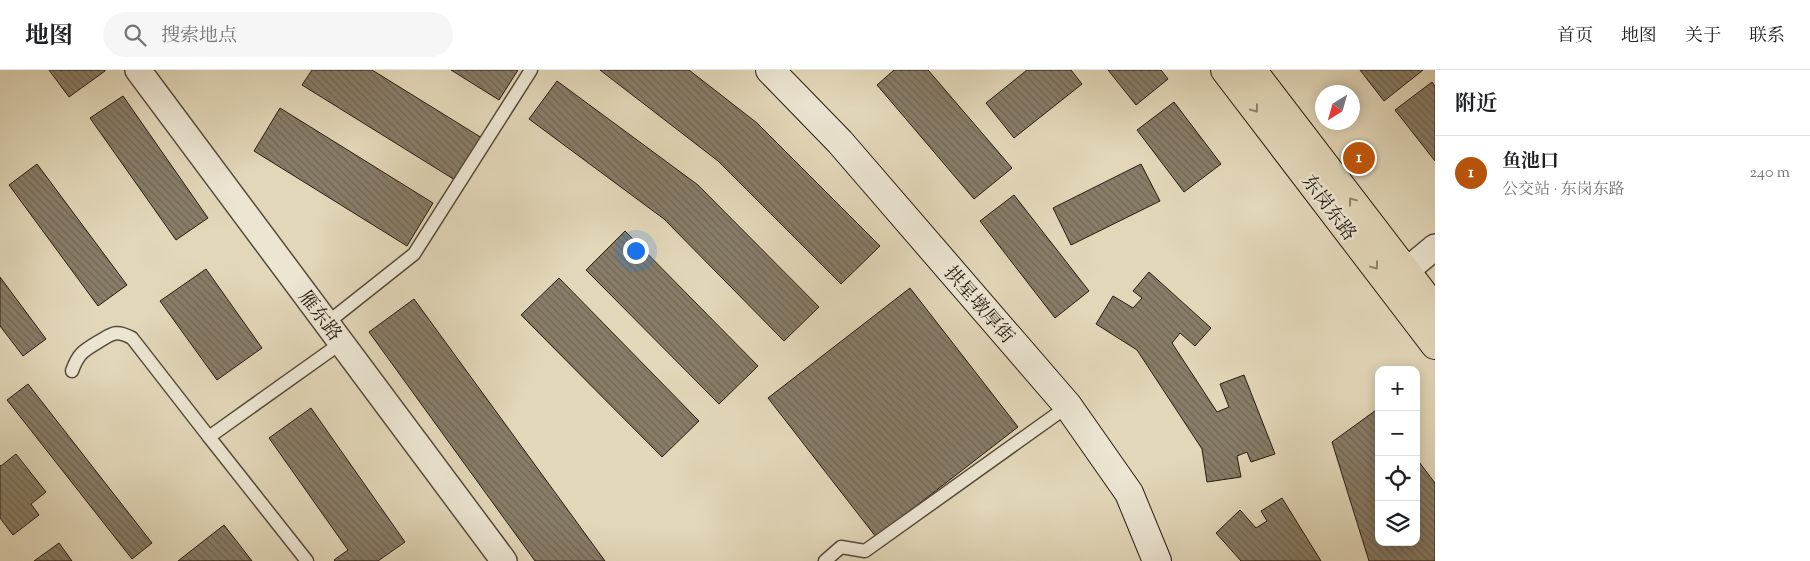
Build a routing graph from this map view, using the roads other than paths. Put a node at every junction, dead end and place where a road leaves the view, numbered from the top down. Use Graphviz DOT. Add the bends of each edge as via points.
graph roads {
  1 [pos="138,70"];
  2 [pos="531,70"];
  3 [pos="770,70"];
  4 [pos="1225,70"];
  5 [pos="1252,70"];
  6 [pos="1435,247"];
  7 [pos="1406,271"];
  8 [pos="1435,309"];
  9 [pos="334,333"];
  10 [pos="1435,345"];
  11 [pos="72,371"];
  12 [pos="1068,406"];
  13 [pos="209,437"];
  14 [pos="307,561"];
  15 [pos="504,561"];
  16 [pos="825,561"];
  17 [pos="1157,561"];
  1 -- 9 [label="street, 雁东路"];
  2 -- 9 [label="lane" via="414,254"];
  3 -- 12 [label="street, 拱星墩厚街" via="840,142"];
  4 -- 10 [label="main road, 东岗东路, one-way"];
  7 -- 5 [label="main road, 东岗东路, one-way"];
  6 -- 7 [label="street"];
  7 -- 8 [label="main road, 东岗东路"];
  9 -- 13 [label="lane"];
  9 -- 15 [label="street, 雁东路"];
  11 -- 13 [label="lane" via="78,357 90,346 111,334 125,334 132,338"];
  12 -- 16 [label="lane" via="865,551 841,547"];
  12 -- 17 [label="street, 拱星墩厚街" via="1129,493"];
  13 -- 14 [label="lane"];
}
